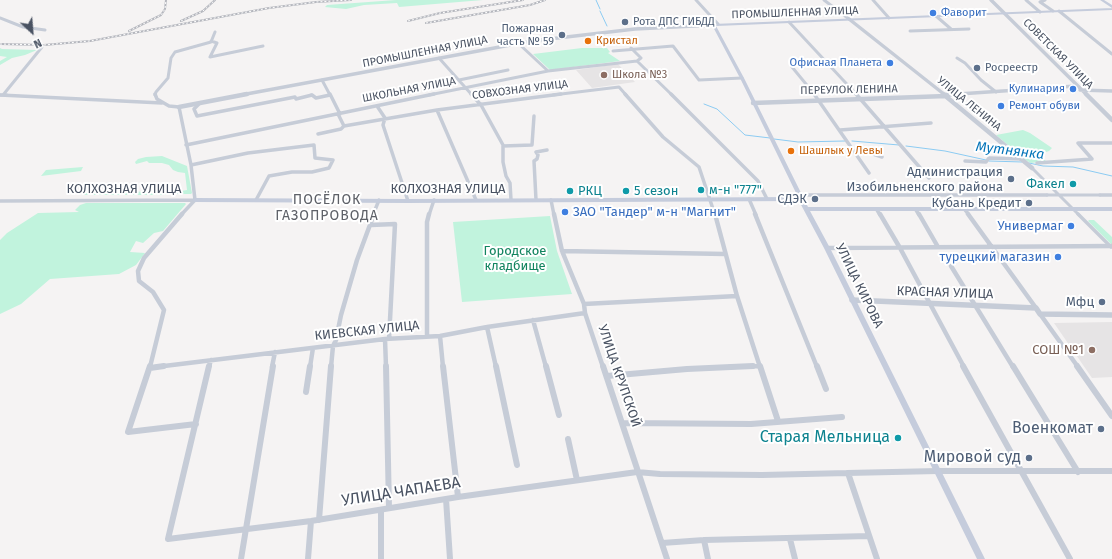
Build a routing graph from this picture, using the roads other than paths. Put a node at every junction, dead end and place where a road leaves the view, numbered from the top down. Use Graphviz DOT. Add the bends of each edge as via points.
graph roads {
  1 [pos="696,0"];
  2 [pos="824,0"];
  3 [pos="873,0"];
  4 [pos="991,0"];
  5 [pos="1026,0"];
  6 [pos="1045,0"];
  7 [pos="1102,0"];
  8 [pos="1112,8"];
  9 [pos="1053,11"];
  10 [pos="1059,11"];
  11 [pos="1040,12"];
  12 [pos="1004,13"];
  13 [pos="936,16"];
  14 [pos="0,18"];
  15 [pos="889,18"];
  16 [pos="849,19"];
  17 [pos="789,22"];
  18 [pos="716,25"];
  19 [pos="951,29"];
  20 [pos="969,29"];
  21 [pos="45,30"];
  22 [pos="910,31"];
  23 [pos="214,32"];
  24 [pos="211,41"];
  25 [pos="518,44"];
  26 [pos="263,46"];
  27 [pos="42,47"];
  28 [pos="631,48"];
  29 [pos="613,51"];
  30 [pos="1112,54"];
  31 [pos="439,58"];
  32 [pos="957,58"];
  33 [pos="637,61"];
  34 [pos="792,67"];
  35 [pos="508,70"];
  36 [pos="548,71"];
  37 [pos="742,78"];
  38 [pos="322,80"];
  39 [pos="459,80"];
  40 [pos="466,88"];
  41 [pos="1078,88"];
  42 [pos="1112,90"];
  43 [pos="996,92"];
  44 [pos="2,95"];
  45 [pos="330,95"];
  46 [pos="945,96"];
  47 [pos="858,98"];
  48 [pos="819,100"];
  49 [pos="754,102"];
  50 [pos="164,103"];
  51 [pos="200,103"];
  52 [pos="481,105"];
  53 [pos="376,106"];
  54 [pos="179,107"];
  55 [pos="437,110"];
  56 [pos="339,114"];
  57 [pos="534,116"];
  58 [pos="385,118"];
  59 [pos="1112,120"];
  60 [pos="931,123"];
  61 [pos="344,126"];
  62 [pos="884,126"];
  63 [pos="840,130"];
  64 [pos="318,134"];
  65 [pos="1112,143"];
  66 [pos="186,145"];
  67 [pos="503,146"];
  68 [pos="547,150"];
  69 [pos="855,152"];
  70 [pos="882,157"];
  71 [pos="965,161"];
  72 [pos="1026,161"];
  73 [pos="1037,163"];
  74 [pos="191,165"];
  75 [pos="1032,168"];
  76 [pos="868,174"];
  77 [pos="929,178"];
  78 [pos="1047,195"];
  79 [pos="1060,195"];
  80 [pos="1100,195"];
  81 [pos="1112,195"];
  82 [pos="800,197"];
  83 [pos="750,199"];
  84 [pos="766,199"];
  85 [pos="195,200"];
  86 [pos="256,200"];
  87 [pos="379,200"];
  88 [pos="434,200"];
  89 [pos="476,200"];
  90 [pos="511,200"];
  91 [pos="536,200"];
  92 [pos="551,200"];
  93 [pos="711,200"];
  94 [pos="0,201"];
  95 [pos="408,201"];
  96 [pos="807,209"];
  97 [pos="1075,209"];
  98 [pos="1112,209"];
  99 [pos="877,210"];
  100 [pos="916,210"];
  101 [pos="965,210"];
  102 [pos="371,225"];
  103 [pos="1111,246"];
  104 [pos="938,247"];
  105 [pos="827,248"];
  106 [pos="900,248"];
  107 [pos="994,248"];
  108 [pos="562,251"];
  109 [pos="725,254"];
  110 [pos="951,266"];
  111 [pos="737,296"];
  112 [pos="852,300"];
  113 [pos="584,304"];
  114 [pos="928,304"];
  115 [pos="976,305"];
  116 [pos="1036,308"];
  117 [pos="585,313"];
  118 [pos="1040,314"];
  119 [pos="1112,315"];
  120 [pos="533,320"];
  121 [pos="487,327"];
  122 [pos="427,336"];
  123 [pos="440,336"];
  124 [pos="387,339"];
  125 [pos="333,346"];
  126 [pos="313,348"];
  127 [pos="276,352"];
  128 [pos="211,360"];
  129 [pos="760,366"];
  130 [pos="150,368"];
  131 [pos="607,376"];
  132 [pos="826,389"];
  133 [pos="306,392"];
  134 [pos="559,415"];
  135 [pos="1112,416"];
  136 [pos="842,417"];
  137 [pos="778,421"];
  138 [pos="623,423"];
  139 [pos="196,424"];
  140 [pos="568,439"];
  141 [pos="517,466"];
  142 [pos="938,471"];
  143 [pos="1020,471"];
  144 [pos="1112,471"];
  145 [pos="637,472"];
  146 [pos="1078,472"];
  147 [pos="846,473"];
  148 [pos="578,480"];
  149 [pos="458,497"];
  150 [pos="446,499"];
  151 [pos="389,508"];
  152 [pos="381,510"];
  153 [pos="319,520"];
  154 [pos="311,521"];
  155 [pos="247,530"];
  156 [pos="869,536"];
  157 [pos="790,539"];
  158 [pos="704,540"];
  159 [pos="662,543"];
  160 [pos="241,559"];
  161 [pos="308,559"];
  162 [pos="380,559"];
  163 [pos="450,559"];
  164 [pos="667,559"];
  165 [pos="708,559"];
  166 [pos="795,559"];
  167 [pos="877,559"];
  168 [pos="981,559"];
  169 [pos="1070,559"];
  1 -- 18 [label="street, УЛИЦА КИРОВА"];
  2 -- 16 [label="street, УЛИЦА ЛЕНИНА"];
  3 -- 15 [label="street"];
  4 -- 12 [label="street, СОВЕТСКАЯ УЛИЦА"];
  5 -- 11 [label="street"];
  6 -- 9 [label="street" via="1040,2"];
  7 -- 8 [label="main road"];
  8 -- 10 [label="main road, ПРОМЫШЛЕННАЯ УЛИЦА"];
  9 -- 10 [label="main road, ПРОМЫШЛЕННАЯ УЛИЦА"];
  9 -- 11 [label="main road, ПРОМЫШЛЕННАЯ УЛИЦА"];
  10 -- 30 [label="street"];
  11 -- 12 [label="main road, ПРОМЫШЛЕННАЯ УЛИЦА"];
  12 -- 13 [label="main road, ПРОМЫШЛЕННАЯ УЛИЦА"];
  12 -- 41 [label="street, СОВЕТСКАЯ УЛИЦА"];
  13 -- 15 [label="main road, ПРОМЫШЛЕННАЯ УЛИЦА"];
  13 -- 19 [label="street"];
  14 -- 21 [label="street" via="23,27"];
  15 -- 16 [label="main road, ПРОМЫШЛЕННАЯ УЛИЦА"];
  16 -- 17 [label="main road, ПРОМЫШЛЕННАЯ УЛИЦА"];
  16 -- 46 [label="street, УЛИЦА ЛЕНИНА"];
  17 -- 18 [label="main road, ПРОМЫШЛЕННАЯ УЛИЦА"];
  17 -- 47 [label="street"];
  18 -- 25 [label="street, ПРОМЫШЛЕННАЯ УЛИЦА" via="635,29"];
  18 -- 37 [label="main road, УЛИЦА КИРОВА"];
  19 -- 20 [label="street"];
  19 -- 22 [label="street"];
  23 -- 24 [label="street"];
  24 -- 26 [label="street" via="218,43 210,57"];
  24 -- 50 [label="street" via="181,49 172,55 168,78 155,96"];
  25 -- 31 [label="street, ПРОМЫШЛЕННАЯ УЛИЦА"];
  25 -- 36 [label="street"];
  27 -- 44 [label="street"];
  28 -- 29 [label="street"];
  28 -- 33 [label="street" via="640,58"];
  28 -- 37 [label="street" via="672,46 699,80"];
  31 -- 38 [label="street, ПРОМЫШЛЕННАЯ УЛИЦА"];
  31 -- 39 [label="street"];
  32 -- 43 [label="street"];
  33 -- 36 [label="street, ШКОЛЬНАЯ УЛИЦА"];
  33 -- 84 [label="street" via="758,181"];
  34 -- 48 [label="street"];
  35 -- 39 [label="street"];
  36 -- 40 [label="street, ШКОЛЬНАЯ УЛИЦА"];
  37 -- 49 [label="main road, УЛИЦА КИРОВА"];
  38 -- 45 [label="street"];
  38 -- 51 [label="street, ПРОМЫШЛЕННАЯ УЛИЦА"];
  39 -- 40 [label="street"];
  40 -- 52 [label="street"];
  40 -- 53 [label="street, ШКОЛЬНАЯ УЛИЦА"];
  41 -- 42 [label="street, ПЕРЕУЛОК ЛЕНИНА"];
  41 -- 43 [label="street, ПЕРЕУЛОК ЛЕНИНА"];
  41 -- 59 [label="street, СОВЕТСКАЯ УЛИЦА"];
  43 -- 46 [label="street, ПЕРЕУЛОК ЛЕНИНА"];
  44 -- 50 [label="street, ПРОМЫШЛЕННАЯ УЛИЦА"];
  45 -- 51 [label="street" via="316,98 312,95 197,116 194,109"];
  45 -- 56 [label="street"];
  46 -- 47 [label="street, ПЕРЕУЛОК ЛЕНИНА"];
  46 -- 72 [label="street, УЛИЦА ЛЕНИНА"];
  47 -- 48 [label="street, ПЕРЕУЛОК ЛЕНИНА"];
  47 -- 62 [label="street"];
  48 -- 49 [label="street, ПЕРЕУЛОК ЛЕНИНА"];
  48 -- 63 [label="street"];
  49 -- 82 [label="main road, УЛИЦА КИРОВА"];
  50 -- 54 [label="street, ПРОМЫШЛЕННАЯ УЛИЦА" via="174,108"];
  51 -- 54 [label="street, ПРОМЫШЛЕННАЯ УЛИЦА"];
  52 -- 55 [label="street, СОВХОЗНАЯ УЛИЦА"];
  52 -- 67 [label="street"];
  52 -- 93 [label="street, СОВХОЗНАЯ УЛИЦА" via="619,87 663,137 696,164"];
  53 -- 56 [label="street, ШКОЛЬНАЯ УЛИЦА"];
  53 -- 58 [label="street"];
  54 -- 66 [label="street"];
  55 -- 58 [label="street, СОВХОЗНАЯ УЛИЦА"];
  55 -- 89 [label="street"];
  56 -- 61 [label="street"];
  56 -- 66 [label="street, ШКОЛЬНАЯ УЛИЦА"];
  57 -- 67 [label="street" via="532,145"];
  58 -- 61 [label="street, СОВХОЗНАЯ УЛИЦА"];
  58 -- 95 [label="street" via="383,125"];
  60 -- 62 [label="street"];
  61 -- 64 [label="street, СОВХОЗНАЯ УЛИЦА"];
  62 -- 63 [label="street"];
  62 -- 77 [label="street"];
  63 -- 69 [label="street"];
  65 -- 73 [label="street" via="1078,143 1092,159"];
  66 -- 74 [label="street"];
  67 -- 90 [label="street" via="504,169 510,183"];
  68 -- 91 [label="street" via="536,152 538,155 534,161"];
  69 -- 70 [label="street"];
  69 -- 76 [label="street"];
  71 -- 72 [label="street" via="996,158"];
  72 -- 75 [label="street, УЛИЦА ЛЕНИНА"];
  74 -- 85 [label="street"];
  74 -- 86 [label="street" via="248,153 314,145 315,158 333,160 329,168 269,176"];
  75 -- 79 [label="street, УЛИЦА ЛЕНИНА"];
  78 -- 79 [label="street, КОЛХОЗНАЯ УЛИЦА"];
  78 -- 82 [label="street, КОЛХОЗНАЯ УЛИЦА"];
  79 -- 80 [label="street, КОЛХОЗНАЯ УЛИЦА"];
  79 -- 97 [label="street, УЛИЦА ЛЕНИНА"];
  80 -- 81 [label="street, КОЛХОЗНАЯ УЛИЦА"];
  82 -- 84 [label="main road, КОЛХОЗНАЯ УЛИЦА"];
  82 -- 96 [label="main road, УЛИЦА КИРОВА"];
  83 -- 84 [label="main road, КОЛХОЗНАЯ УЛИЦА"];
  83 -- 93 [label="main road, КОЛХОЗНАЯ УЛИЦА"];
  83 -- 132 [label="street"];
  85 -- 86 [label="main road, КОЛХОЗНАЯ УЛИЦА"];
  85 -- 94 [label="street, КОЛХОЗНАЯ УЛИЦА"];
  85 -- 130 [label="street" via="144,258 138,271 139,281 153,292 164,310"];
  86 -- 87 [label="main road, КОЛХОЗНАЯ УЛИЦА"];
  87 -- 95 [label="main road, КОЛХОЗНАЯ УЛИЦА"];
  87 -- 102 [label="street"];
  88 -- 89 [label="main road, КОЛХОЗНАЯ УЛИЦА"];
  88 -- 95 [label="main road, КОЛХОЗНАЯ УЛИЦА"];
  88 -- 122 [label="street" via="427,222"];
  89 -- 90 [label="main road, КОЛХОЗНАЯ УЛИЦА"];
  90 -- 91 [label="main road, КОЛХОЗНАЯ УЛИЦА"];
  91 -- 92 [label="main road, КОЛХОЗНАЯ УЛИЦА"];
  92 -- 93 [label="main road, КОЛХОЗНАЯ УЛИЦА"];
  92 -- 108 [label="street, УЛИЦА КРУПСКОЙ"];
  93 -- 109 [label="street"];
  96 -- 99 [label="main road"];
  96 -- 105 [label="main road, УЛИЦА КИРОВА"];
  97 -- 98 [label="main road"];
  97 -- 101 [label="main road"];
  97 -- 103 [label="street, УЛИЦА ЛЕНИНА"];
  99 -- 100 [label="main road"];
  99 -- 106 [label="street"];
  100 -- 101 [label="main road"];
  100 -- 104 [label="street"];
  101 -- 107 [label="street"];
  102 -- 124 [label="street" via="395,224"];
  102 -- 125 [label="street" via="357,260"];
  103 -- 107 [label="street"];
  104 -- 106 [label="street"];
  104 -- 107 [label="street"];
  105 -- 106 [label="street"];
  105 -- 112 [label="main road, УЛИЦА КИРОВА"];
  106 -- 114 [label="street"];
  107 -- 116 [label="street"];
  108 -- 109 [label="street"];
  108 -- 113 [label="street, УЛИЦА КРУПСКОЙ"];
  109 -- 111 [label="street"];
  110 -- 115 [label="street"];
  111 -- 113 [label="street"];
  111 -- 129 [label="street"];
  112 -- 114 [label="street, КРАСНАЯ УЛИЦА"];
  112 -- 142 [label="main road, УЛИЦА КИРОВА"];
  113 -- 117 [label="street, УЛИЦА КРУПСКОЙ"];
  114 -- 115 [label="street, КРАСНАЯ УЛИЦА"];
  114 -- 143 [label="street"];
  115 -- 116 [label="street, КРАСНАЯ УЛИЦА"];
  115 -- 146 [label="street"];
  116 -- 118 [label="street"];
  117 -- 120 [label="street, КИЕВСКАЯ УЛИЦА"];
  117 -- 131 [label="street, УЛИЦА КРУПСКОЙ"];
  118 -- 119 [label="street"];
  118 -- 135 [label="street"];
  120 -- 121 [label="street, КИЕВСКАЯ УЛИЦА"];
  120 -- 134 [label="street"];
  121 -- 123 [label="street, КИЕВСКАЯ УЛИЦА"];
  121 -- 141 [label="street"];
  122 -- 123 [label="street, КИЕВСКАЯ УЛИЦА"];
  122 -- 124 [label="street, КИЕВСКАЯ УЛИЦА"];
  123 -- 149 [label="street"];
  124 -- 125 [label="street, КИЕВСКАЯ УЛИЦА"];
  124 -- 151 [label="street"];
  125 -- 126 [label="street, КИЕВСКАЯ УЛИЦА"];
  125 -- 153 [label="street"];
  126 -- 127 [label="street, КИЕВСКАЯ УЛИЦА"];
  126 -- 133 [label="street"];
  127 -- 128 [label="street, КИЕВСКАЯ УЛИЦА"];
  127 -- 155 [label="street"];
  128 -- 130 [label="street, КИЕВСКАЯ УЛИЦА"];
  128 -- 139 [label="street"];
  129 -- 131 [label="street"];
  129 -- 137 [label="street"];
  130 -- 139 [label="street" via="128,432"];
  131 -- 138 [label="street, УЛИЦА КРУПСКОЙ"];
  136 -- 137 [label="street"];
  137 -- 138 [label="street" via="752,424"];
  138 -- 145 [label="street, УЛИЦА КРУПСКОЙ"];
  139 -- 155 [label="street, УЛИЦА ЧАПАЕВА" via="168,538"];
  140 -- 148 [label="street"];
  142 -- 143 [label="street"];
  142 -- 147 [label="street"];
  142 -- 168 [label="main road, УЛИЦА КИРОВА"];
  143 -- 146 [label="street"];
  143 -- 169 [label="street"];
  144 -- 146 [label="street"];
  145 -- 147 [label="street, УЛИЦА ЧАПАЕВА" via="762,476"];
  145 -- 148 [label="street, УЛИЦА ЧАПАЕВА"];
  145 -- 159 [label="street, УЛИЦА КРУПСКОЙ"];
  147 -- 156 [label="street"];
  148 -- 149 [label="street, УЛИЦА ЧАПАЕВА"];
  149 -- 150 [label="street, УЛИЦА ЧАПАЕВА"];
  150 -- 151 [label="street, УЛИЦА ЧАПАЕВА"];
  150 -- 163 [label="street"];
  151 -- 152 [label="street, УЛИЦА ЧАПАЕВА"];
  152 -- 153 [label="street, УЛИЦА ЧАПАЕВА"];
  152 -- 162 [label="street"];
  153 -- 154 [label="street, УЛИЦА ЧАПАЕВА"];
  154 -- 155 [label="street, УЛИЦА ЧАПАЕВА"];
  154 -- 161 [label="street"];
  155 -- 160 [label="street"];
  156 -- 157 [label="street"];
  156 -- 167 [label="street"];
  157 -- 158 [label="street"];
  157 -- 166 [label="street"];
  158 -- 159 [label="street"];
  158 -- 165 [label="street"];
  159 -- 164 [label="street, УЛИЦА КРУПСКОЙ"];
}
